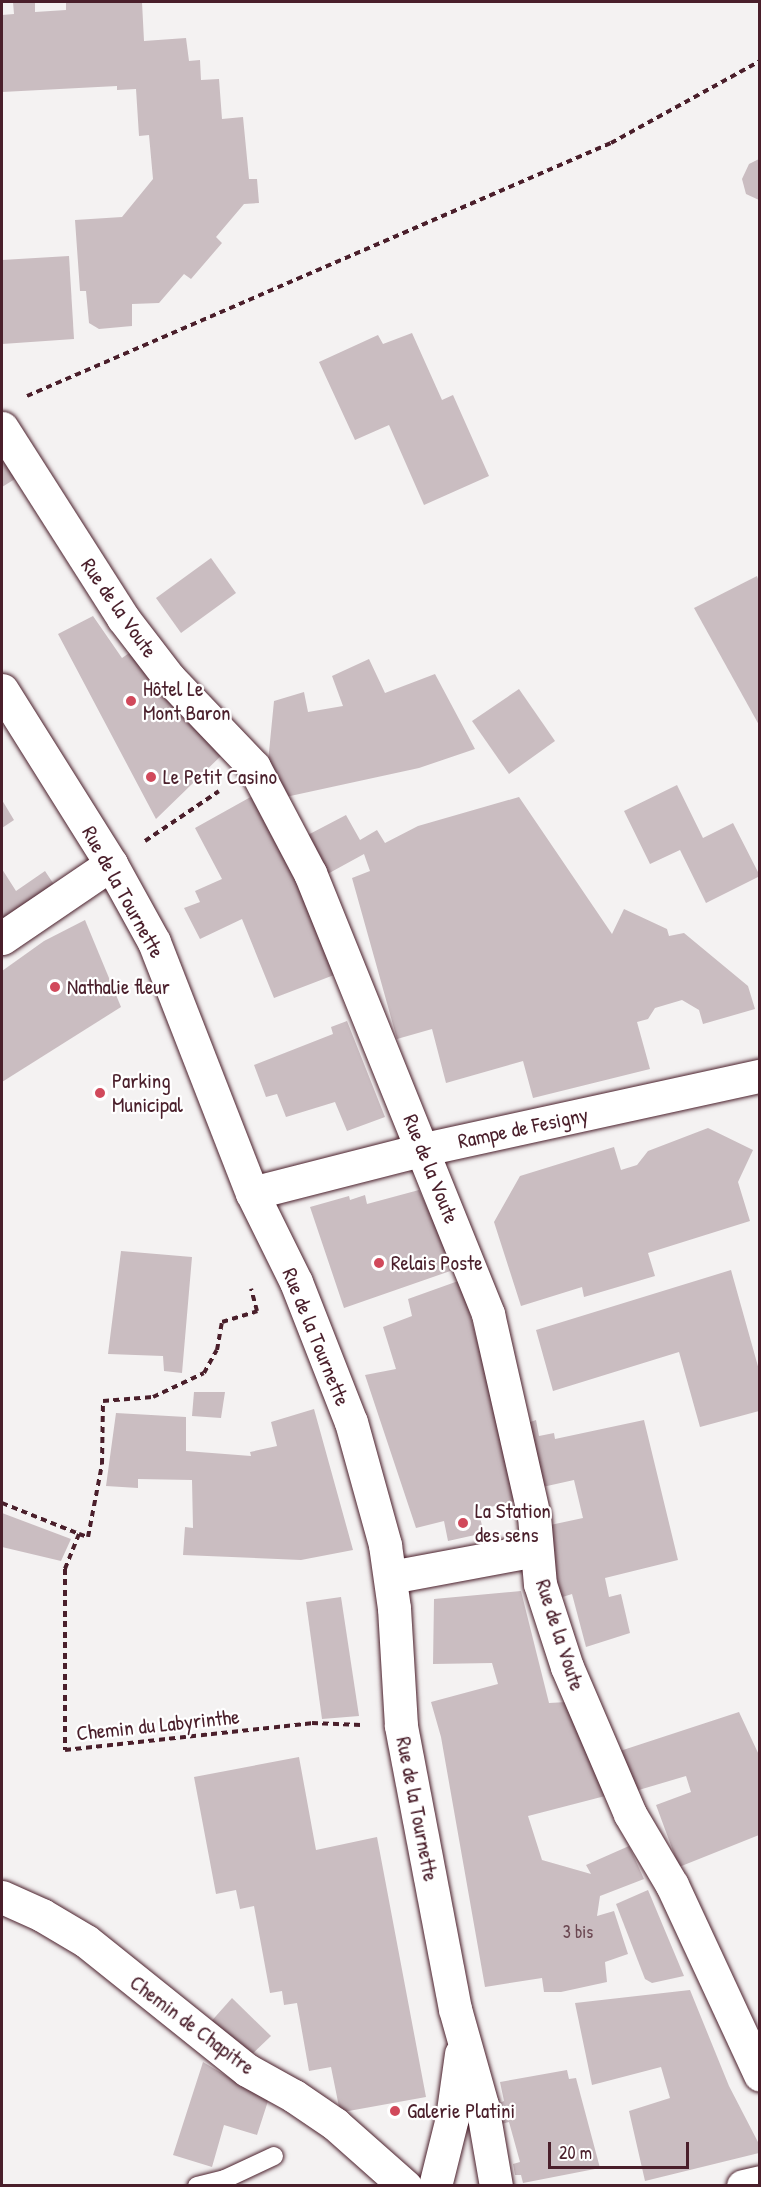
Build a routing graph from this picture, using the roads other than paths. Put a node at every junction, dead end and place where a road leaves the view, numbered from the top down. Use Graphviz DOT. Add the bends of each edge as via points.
graph roads {
  1 [pos="2,428"];
  2 [pos="2,690"];
  3 [pos="111,864"];
  4 [pos="2,938"];
  5 [pos="759,1076"];
  6 [pos="424,1149"];
  7 [pos="252,1193"];
  8 [pos="535,1550"];
  9 [pos="391,1577"];
  10 [pos="2,1897"];
  11 [pos="463,2040"];
  12 [pos="759,2075"];
  13 [pos="446,2144"];
  14 [pos="274,2156"];
  15 [pos="759,2182"];
  16 [pos="198,2186"];
  17 [pos="405,2186"];
  18 [pos="411,2186"];
  19 [pos="435,2186"];
  20 [pos="496,2186"];
  21 [pos="742,2186"];
  1 -- 6 [label="street, Rue de la Voute" via="123,618 169,678 254,767 310,873"];
  2 -- 3 [label="street, Rue de la Tournette"];
  3 -- 4 [label="street"];
  3 -- 7 [label="street, Rue de la Tournette" via="150,934 179,998"];
  5 -- 6 [label="street, Rampe de Fesigny"];
  6 -- 7 [label="street, Rampe de Fesigny"];
  6 -- 8 [label="street, Rue de la Voute" via="488,1314 534,1516"];
  7 -- 9 [label="street, Rue de la Tournette" via="296,1282 347,1412 379,1518"];
  8 -- 9 [label="street"];
  8 -- 12 [label="street, Rue de la Voute" via="540,1584 572,1678 630,1814 672,1885"];
  9 -- 11 [label="street, Rue de la Tournette" via="401,1726"];
  10 -- 17 [label="street, Chemin de Chapitre" via="86,1941 246,2070 335,2124"];
  11 -- 13 [label="street, Rue de la Tournette"];
  11 -- 20 [label="street, Rue de la Tournette" via="482,2105"];
  13 -- 18 [label="lane"];
  13 -- 19 [label="street, Rue de la Tournette"];
  14 -- 16 [label="lane" via="225,2179"];
  15 -- 21 [label="street"];
}
